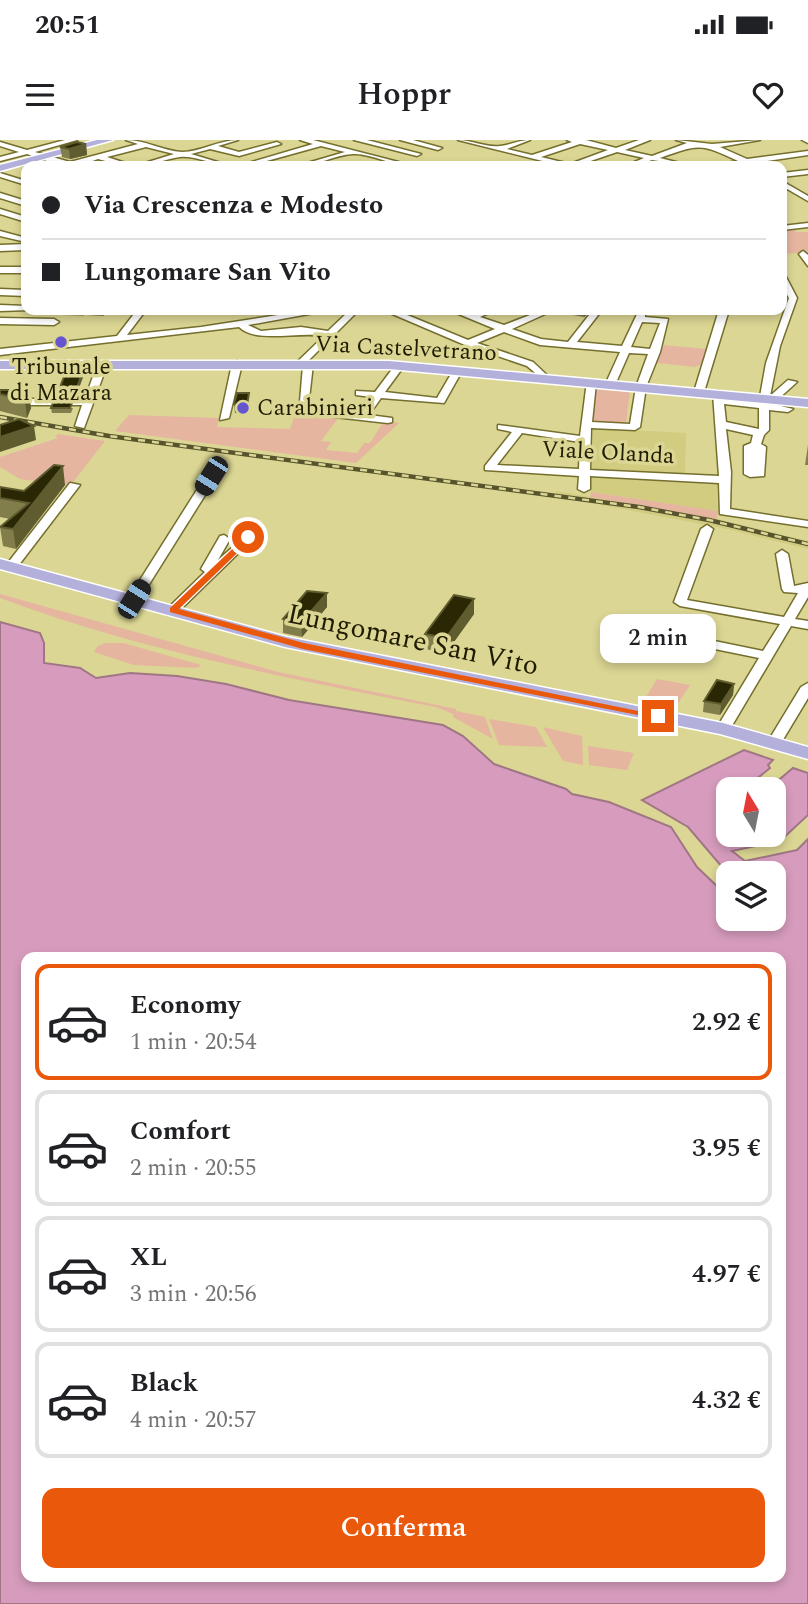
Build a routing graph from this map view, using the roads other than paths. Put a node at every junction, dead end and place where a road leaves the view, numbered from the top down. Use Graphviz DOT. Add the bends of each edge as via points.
graph roads {
  1 [pos="80,140"];
  2 [pos="108,140"];
  3 [pos="130,140"];
  4 [pos="188,140"];
  5 [pos="234,140"];
  6 [pos="304,140"];
  7 [pos="337,140"];
  8 [pos="358,140"];
  9 [pos="403,140"];
  10 [pos="464,140"];
  11 [pos="526,140"];
  12 [pos="646,140"];
  13 [pos="680,140"];
  14 [pos="749,140"];
  15 [pos="48,141"];
  16 [pos="579,141"];
  17 [pos="696,141"];
  18 [pos="759,143"];
  19 [pos="93,144"];
  20 [pos="146,144"];
  21 [pos="251,144"];
  22 [pos="264,144"];
  23 [pos="321,144"];
  24 [pos="72,145"];
  25 [pos="382,146"];
  26 [pos="710,146"];
  27 [pos="211,147"];
  28 [pos="30,148"];
  29 [pos="160,148"];
  30 [pos="438,148"];
  31 [pos="499,149"];
  32 [pos="301,150"];
  33 [pos="617,150"];
  34 [pos="775,151"];
  35 [pos="1,152"];
  36 [pos="43,152"];
  37 [pos="352,152"];
  38 [pos="808,153"];
  39 [pos="183,154"];
  40 [pos="417,155"];
  41 [pos="787,156"];
  42 [pos="99,157"];
  43 [pos="533,157"];
  44 [pos="652,158"];
  45 [pos="744,160"];
  46 [pos="28,161"];
  47 [pos="61,161"];
  48 [pos="87,161"];
  49 [pos="111,161"];
  50 [pos="157,161"];
  51 [pos="209,161"];
  52 [pos="260,161"];
  53 [pos="319,161"];
  54 [pos="389,161"];
  55 [pos="549,161"];
  56 [pos="585,161"];
  57 [pos="643,161"];
  58 [pos="666,161"];
  59 [pos="739,161"];
  60 [pos="21,165"];
  61 [pos="0,168"];
  62 [pos="808,172"];
  63 [pos="787,174"];
  64 [pos="0,175"];
  65 [pos="21,178"];
  66 [pos="15,180"];
  67 [pos="21,182"];
  68 [pos="0,184"];
  69 [pos="808,184"];
  70 [pos="787,185"];
  71 [pos="21,186"];
  72 [pos="787,186"];
  73 [pos="0,194"];
  74 [pos="21,198"];
  75 [pos="807,198"];
  76 [pos="794,199"];
  77 [pos="16,200"];
  78 [pos="21,202"];
  79 [pos="0,205"];
  80 [pos="0,211"];
  81 [pos="10,214"];
  82 [pos="21,218"];
  83 [pos="0,219"];
  84 [pos="808,225"];
  85 [pos="787,227"];
  86 [pos="0,233"];
  87 [pos="21,243"];
  88 [pos="21,245"];
  89 [pos="0,248"];
  90 [pos="803,254"];
  91 [pos="808,263"];
  92 [pos="0,270"];
  93 [pos="21,270"];
  94 [pos="1,293"];
  95 [pos="21,293"];
  96 [pos="0,308"];
  97 [pos="21,309"];
  98 [pos="55,315"];
  99 [pos="138,315"];
  100 [pos="241,315"];
  101 [pos="298,315"];
  102 [pos="321,315"];
  103 [pos="350,315"];
  104 [pos="400,315"];
  105 [pos="466,315"];
  106 [pos="477,315"];
  107 [pos="537,315"];
  108 [pos="594,315"];
  109 [pos="641,315"];
  110 [pos="644,315"];
  111 [pos="722,315"];
  112 [pos="786,315"];
  113 [pos="292,316"];
  114 [pos="471,317"];
  115 [pos="0,321"];
  116 [pos="502,329"];
  117 [pos="245,331"];
  118 [pos="304,331"];
  119 [pos="282,332"];
  120 [pos="329,334"];
  121 [pos="120,340"];
  122 [pos="468,343"];
  123 [pos="570,345"];
  124 [pos="624,350"];
  125 [pos="0,352"];
  126 [pos="655,352"];
  127 [pos="237,364"];
  128 [pos="304,364"];
  129 [pos="0,365"];
  130 [pos="102,365"];
  131 [pos="399,366"];
  132 [pos="457,371"];
  133 [pos="546,379"];
  134 [pos="792,382"];
  135 [pos="591,383"];
  136 [pos="610,385"];
  137 [pos="641,387"];
  138 [pos="699,392"];
  139 [pos="360,393"];
  140 [pos="379,395"];
  141 [pos="719,397"];
  142 [pos="766,401"];
  143 [pos="0,402"];
  144 [pos="88,402"];
  145 [pos="808,403"];
  146 [pos="788,409"];
  147 [pos="362,417"];
  148 [pos="224,418"];
  149 [pos="388,420"];
  150 [pos="720,424"];
  151 [pos="586,425"];
  152 [pos="80,426"];
  153 [pos="502,428"];
  154 [pos="519,430"];
  155 [pos="759,433"];
  156 [pos="586,440"];
  157 [pos="585,473"];
  158 [pos="211,476"];
  159 [pos="725,476"];
  160 [pos="74,485"];
  161 [pos="584,489"];
  162 [pos="808,524"];
  163 [pos="707,529"];
  164 [pos="248,537"];
  165 [pos="224,539"];
  166 [pos="782,554"];
  167 [pos="6,566"];
  168 [pos="197,586"];
  169 [pos="807,589"];
  170 [pos="134,599"];
  171 [pos="173,610"];
  172 [pos="788,621"];
  173 [pos="808,625"];
  174 [pos="646,631"];
  175 [pos="768,656"];
  176 [pos="808,687"];
  177 [pos="723,729"];
  178 [pos="775,743"];
  179 [pos="808,753"];
  1 -- 19 [label="street"];
  2 -- 19 [label="main road"];
  3 -- 20 [label="street"];
  4 -- 27 [label="street"];
  5 -- 27 [label="street"];
  6 -- 23 [label="street"];
  7 -- 23 [label="street"];
  8 -- 25 [label="street"];
  9 -- 25 [label="street"];
  9 -- 30 [label="street"];
  10 -- 31 [label="street"];
  11 -- 31 [label="street"];
  12 -- 33 [label="street"];
  13 -- 17 [label="street"];
  14 -- 18 [label="street"];
  14 -- 26 [label="street"];
  15 -- 28 [label="street"];
  16 -- 33 [label="street"];
  16 -- 43 [label="street"];
  17 -- 26 [label="street"];
  17 -- 44 [label="street"];
  19 -- 24 [label="main road"];
  20 -- 29 [label="street"];
  20 -- 42 [label="street"];
  21 -- 22 [label="street"];
  22 -- 27 [label="street" via="239,154"];
  22 -- 32 [label="street"];
  23 -- 32 [label="street"];
  23 -- 37 [label="street"];
  24 -- 36 [label="main road"];
  24 -- 42 [label="street"];
  25 -- 40 [label="street"];
  26 -- 45 [label="street"];
  27 -- 39 [label="street"];
  28 -- 35 [label="street"];
  28 -- 35 [label="street"];
  28 -- 36 [label="street"];
  29 -- 39 [label="street"];
  29 -- 49 [label="street"];
  31 -- 43 [label="street"];
  32 -- 52 [label="street"];
  33 -- 44 [label="street"];
  33 -- 56 [label="street"];
  34 -- 41 [label="street"];
  36 -- 46 [label="main road"];
  36 -- 47 [label="street"];
  37 -- 53 [label="street"];
  37 -- 54 [label="street"];
  38 -- 41 [label="street"];
  39 -- 50 [label="street"];
  39 -- 51 [label="street"];
  41 -- 45 [label="street"];
  42 -- 48 [label="street"];
  42 -- 49 [label="street"];
  43 -- 55 [label="street"];
  44 -- 57 [label="street"];
  44 -- 58 [label="street"];
  45 -- 59 [label="street"];
  60 -- 61 [label="main road"];
  62 -- 63 [label="street"];
  64 -- 66 [label="street"];
  65 -- 66 [label="street"];
  66 -- 67 [label="street"];
  66 -- 68 [label="street"];
  69 -- 70 [label="street"];
  71 -- 73 [label="street"];
  72 -- 75 [label="street"];
  73 -- 77 [label="street"];
  74 -- 77 [label="street"];
  75 -- 76 [label="street"];
  77 -- 78 [label="street"];
  77 -- 79 [label="street"];
  80 -- 81 [label="street"];
  81 -- 82 [label="street"];
  81 -- 83 [label="street"];
  84 -- 85 [label="street"];
  86 -- 87 [label="street"];
  88 -- 89 [label="street"];
  90 -- 91 [label="street"];
  92 -- 93 [label="street"];
  94 -- 95 [label="street"];
  96 -- 97 [label="street"];
  98 -- 115 [label="street" via="53,323"];
  99 -- 121 [label="street"];
  100 -- 117 [label="street"];
  101 -- 113 [label="street"];
  102 -- 118 [label="street"];
  103 -- 120 [label="street"];
  104 -- 122 [label="street"];
  105 -- 114 [label="street"];
  106 -- 114 [label="street"];
  107 -- 116 [label="street"];
  108 -- 123 [label="street"];
  109 -- 124 [label="street"];
  110 -- 126 [label="street" via="665,321"];
  111 -- 138 [label="street"];
  112 -- 142 [label="street" via="772,355"];
  113 -- 117 [label="street"];
  113 -- 119 [label="street"];
  114 -- 116 [label="street"];
  116 -- 122 [label="street"];
  116 -- 123 [label="street" via="540,342"];
  117 -- 119 [label="street"];
  117 -- 121 [label="street"];
  118 -- 119 [label="street"];
  118 -- 120 [label="street"];
  120 -- 128 [label="street"];
  121 -- 125 [label="street"];
  122 -- 133 [label="street" via="530,364"];
  123 -- 124 [label="street"];
  124 -- 126 [label="street"];
  124 -- 136 [label="street"];
  126 -- 137 [label="street"];
  127 -- 128 [label="main road, Via Castelvetrano"];
  127 -- 130 [label="main road, Via Castelvetrano"];
  127 -- 148 [label="street"];
  128 -- 131 [label="main road, Via Castelvetrano"];
  128 -- 147 [label="street" via="303,411"];
  129 -- 130 [label="main road, Via Castelvetrano"];
  130 -- 144 [label="street"];
  131 -- 132 [label="main road, Via Castelvetrano"];
  131 -- 140 [label="street"];
  132 -- 133 [label="main road, Via Castelvetrano"];
  132 -- 140 [label="street" via="440,401"];
  133 -- 135 [label="main road, Via Castelvetrano"];
  134 -- 142 [label="street"];
  135 -- 136 [label="main road, Via Castelvetrano"];
  135 -- 151 [label="street"];
  136 -- 137 [label="main road, Via Castelvetrano"];
  137 -- 138 [label="main road, Via Castelvetrano"];
  137 -- 151 [label="street" via="635,428"];
  138 -- 141 [label="main road, Via Castelvetrano"];
  139 -- 140 [label="street"];
  140 -- 147 [label="street"];
  141 -- 142 [label="main road, Via Castelvetrano"];
  141 -- 150 [label="street"];
  142 -- 145 [label="main road, Via Castelvetrano"];
  142 -- 146 [label="street"];
  142 -- 155 [label="street" via="764,430"];
  143 -- 144 [label="street"];
  144 -- 152 [label="street"];
  147 -- 149 [label="street"];
  150 -- 155 [label="street"];
  150 -- 159 [label="street"];
  151 -- 156 [label="street"];
  153 -- 154 [label="street"];
  154 -- 156 [label="street"];
  154 -- 157 [label="street, Viale Olanda" via="489,468"];
  155 -- 159 [label="street, Viale Olanda" via="755,446 749,446 750,474"];
  156 -- 157 [label="street"];
  157 -- 159 [label="street, Viale Olanda"];
  157 -- 161 [label="street"];
  158 -- 170 [label="street"];
  159 -- 162 [label="street" via="724,512"];
  160 -- 167 [label="street"];
  163 -- 172 [label="street" via="680,603"];
  164 -- 168 [label="street"];
  165 -- 168 [label="street"];
  166 -- 169 [label="street" via="788,589"];
  167 -- 170 [label="main road, Lungomare San Vito"];
  168 -- 171 [label="street"];
  169 -- 172 [label="street"];
  170 -- 171 [label="main road, Lungomare San Vito"];
  171 -- 177 [label="main road, Lungomare San Vito" via="303,646"];
  172 -- 173 [label="street"];
  172 -- 175 [label="street"];
  174 -- 175 [label="street"];
  175 -- 177 [label="street"];
  176 -- 178 [label="street"];
  177 -- 178 [label="main road, Lungomare San Vito"];
  178 -- 179 [label="main road, Lungomare San Vito"];
}
